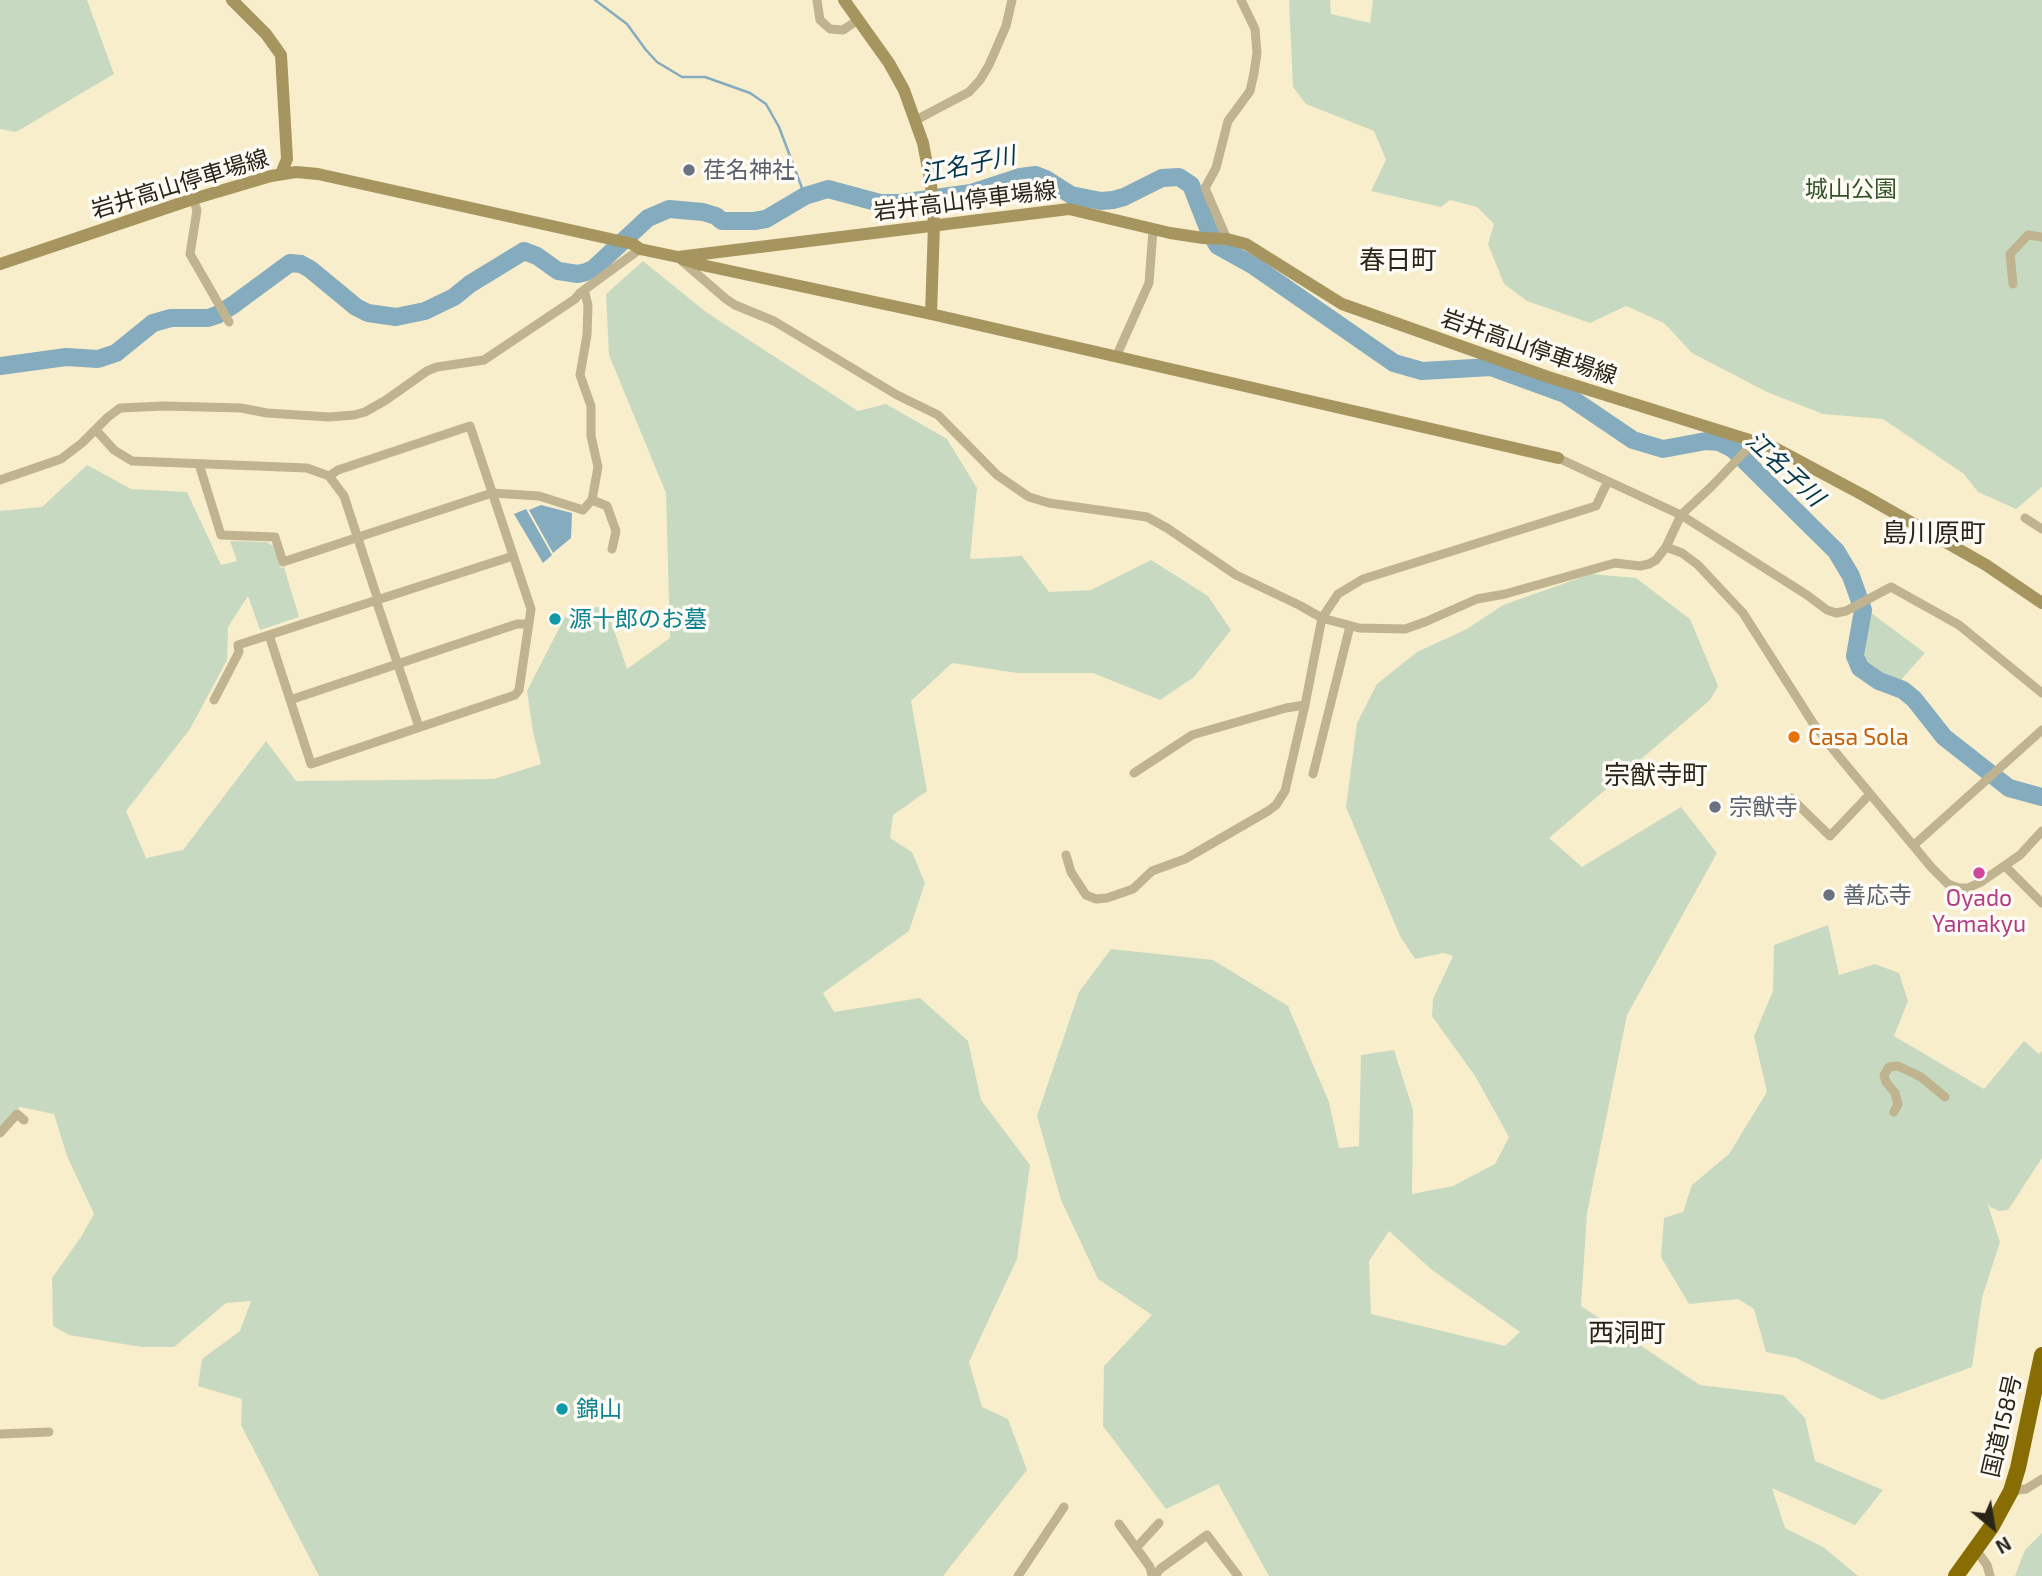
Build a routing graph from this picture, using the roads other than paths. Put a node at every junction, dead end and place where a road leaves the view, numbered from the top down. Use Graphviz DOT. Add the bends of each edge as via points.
graph roads {
  1 [pos="232,0"];
  2 [pos="817,0"];
  3 [pos="844,0"];
  4 [pos="1012,0"];
  5 [pos="1241,0"];
  6 [pos="858,20"];
  7 [pos="915,120"];
  8 [pos="281,174"];
  9 [pos="194,199"];
  10 [pos="934,225"];
  11 [pos="1153,230"];
  12 [pos="2042,237"];
  13 [pos="1226,239"];
  14 [pos="636,246"];
  15 [pos="678,257"];
  16 [pos="0,264"];
  17 [pos="2013,284"];
  18 [pos="584,290"];
  19 [pos="931,314"];
  20 [pos="228,321"];
  21 [pos="1116,357"];
  22 [pos="96,430"];
  23 [pos="1755,441"];
  24 [pos="1558,458"];
  25 [pos="199,464"];
  26 [pos="329,476"];
  27 [pos="0,480"];
  28 [pos="1608,481"];
  29 [pos="492,493"];
  30 [pos="592,500"];
  31 [pos="1681,515"];
  32 [pos="2025,518"];
  33 [pos="2042,529"];
  34 [pos="357,537"];
  35 [pos="1666,547"];
  36 [pos="612,549"];
  37 [pos="513,556"];
  38 [pos="377,600"];
  39 [pos="2042,603"];
  40 [pos="1322,618"];
  41 [pos="529,624"];
  42 [pos="1350,626"];
  43 [pos="269,635"];
  44 [pos="398,664"];
  45 [pos="2042,693"];
  46 [pos="214,699"];
  47 [pos="290,700"];
  48 [pos="1305,705"];
  49 [pos="419,727"];
  50 [pos="2042,730"];
  51 [pos="1135,773"];
  52 [pos="1313,774"];
  53 [pos="1870,794"];
  54 [pos="1791,798"];
  55 [pos="2042,831"];
  56 [pos="1914,845"];
  57 [pos="1066,855"];
  58 [pos="2005,866"];
  59 [pos="2042,903"];
  60 [pos="1945,1097"];
  61 [pos="1894,1112"];
  62 [pos="24,1120"];
  63 [pos="0,1133"];
  64 [pos="2042,1355"];
  65 [pos="49,1432"];
  66 [pos="0,1434"];
  67 [pos="2042,1479"];
  68 [pos="2011,1491"];
  69 [pos="1064,1507"];
  70 [pos="1159,1523"];
  71 [pos="1119,1524"];
  72 [pos="1136,1548"];
  73 [pos="1976,1550"];
  74 [pos="1018,1576"];
  75 [pos="1154,1576"];
  76 [pos="1238,1576"];
  77 [pos="1956,1576"];
  78 [pos="1990,1576"];
  1 -- 8 [label="main road" via="281,55 287,159"];
  2 -- 6 [label="street" via="820,20 830,29 842,30"];
  3 -- 6 [label="main road"];
  4 -- 7 [label="street" via="1006,26 980,80 969,92"];
  5 -- 13 [label="street" via="1255,29 1254,73 1250,91 1228,121 1216,168 1205,188"];
  6 -- 7 [label="main road" via="889,63"];
  7 -- 10 [label="main road" via="931,185"];
  8 -- 9 [label="main road, 岩井高山停車場線"];
  8 -- 14 [label="main road, 岩井高山停車場線" via="318,174"];
  9 -- 16 [label="main road, 岩井高山停車場線"];
  9 -- 20 [label="street" via="197,210 190,254"];
  10 -- 11 [label="main road, 岩井高山停車場線" via="1069,209"];
  10 -- 15 [label="main road, 岩井高山停車場線"];
  10 -- 19 [label="main road"];
  11 -- 13 [label="main road, 岩井高山停車場線"];
  11 -- 21 [label="street" via="1149,283"];
  12 -- 17 [label="street" via="2028,235 2010,254"];
  13 -- 23 [label="main road, 岩井高山停車場線" via="1255,248 1353,308 1548,377"];
  14 -- 15 [label="main road, 岩井高山停車場線"];
  14 -- 18 [label="street"];
  15 -- 19 [label="main road"];
  15 -- 40 [label="street" via="735,305 774,321 938,415 998,475 1029,497 1147,517 1236,575"];
  18 -- 22 [label="street" via="484,360 427,371 374,408 355,415 129,407 113,412"];
  18 -- 30 [label="street" via="587,335 580,375 591,406 598,467"];
  19 -- 21 [label="main road"];
  21 -- 24 [label="main road"];
  22 -- 25 [label="street" via="132,461"];
  22 -- 27 [label="street" via="61,459"];
  23 -- 31 [label="street"];
  23 -- 39 [label="main road, 岩井高山停車場線" via="1863,495 1986,565"];
  24 -- 28 [label="street"];
  25 -- 26 [label="street" via="307,468"];
  25 -- 34 [label="street" via="221,535 275,537 283,562"];
  26 -- 29 [label="street" via="470,426"];
  26 -- 34 [label="street" via="344,496"];
  28 -- 31 [label="street"];
  28 -- 40 [label="street" via="1596,506 1357,581 1334,597"];
  29 -- 30 [label="street" via="539,496 583,510"];
  29 -- 34 [label="street"];
  29 -- 37 [label="street"];
  30 -- 36 [label="street" via="607,506 616,534"];
  31 -- 35 [label="street"];
  31 -- 45 [label="street" via="1827,610 1836,613 1854,607 1891,587 1959,625"];
  32 -- 33 [label="street"];
  34 -- 38 [label="street"];
  35 -- 42 [label="street" via="1644,566 1615,563 1477,599 1405,629"];
  35 -- 53 [label="street" via="1698,565 1743,613 1813,723"];
  37 -- 38 [label="street"];
  37 -- 41 [label="street" via="531,609"];
  38 -- 43 [label="street"];
  38 -- 44 [label="street"];
  40 -- 42 [label="street"];
  40 -- 48 [label="street"];
  41 -- 44 [label="street" via="517,624"];
  41 -- 49 [label="street" via="518,693"];
  42 -- 52 [label="street"];
  43 -- 46 [label="street" via="238,645 239,652"];
  43 -- 47 [label="street"];
  44 -- 47 [label="street"];
  44 -- 49 [label="street"];
  47 -- 49 [label="street" via="311,764"];
  48 -- 51 [label="street" via="1192,735"];
  48 -- 57 [label="street" via="1284,791 1268,811 1185,859 1152,872 1133,889 1107,898 1086,895"];
  50 -- 56 [label="street"];
  53 -- 54 [label="street" via="1830,836"];
  53 -- 56 [label="street"];
  55 -- 58 [label="street"];
  56 -- 58 [label="street" via="1948,884 1959,888 1982,882"];
  58 -- 59 [label="street"];
  60 -- 61 [label="street" via="1921,1077 1898,1066 1889,1067 1884,1075 1898,1104"];
  62 -- 63 [label="street" via="17,1114"];
  64 -- 68 [label="highway, 国道158号"];
  65 -- 66 [label="street"];
  67 -- 68 [label="street" via="2026,1489"];
  68 -- 73 [label="highway, 国道158号"];
  69 -- 74 [label="street"];
  70 -- 72 [label="street"];
  71 -- 72 [label="street"];
  72 -- 75 [label="street"];
  73 -- 77 [label="highway, 国道158号"];
  73 -- 78 [label="street"];
  75 -- 76 [label="street" via="1207,1535"];
}
